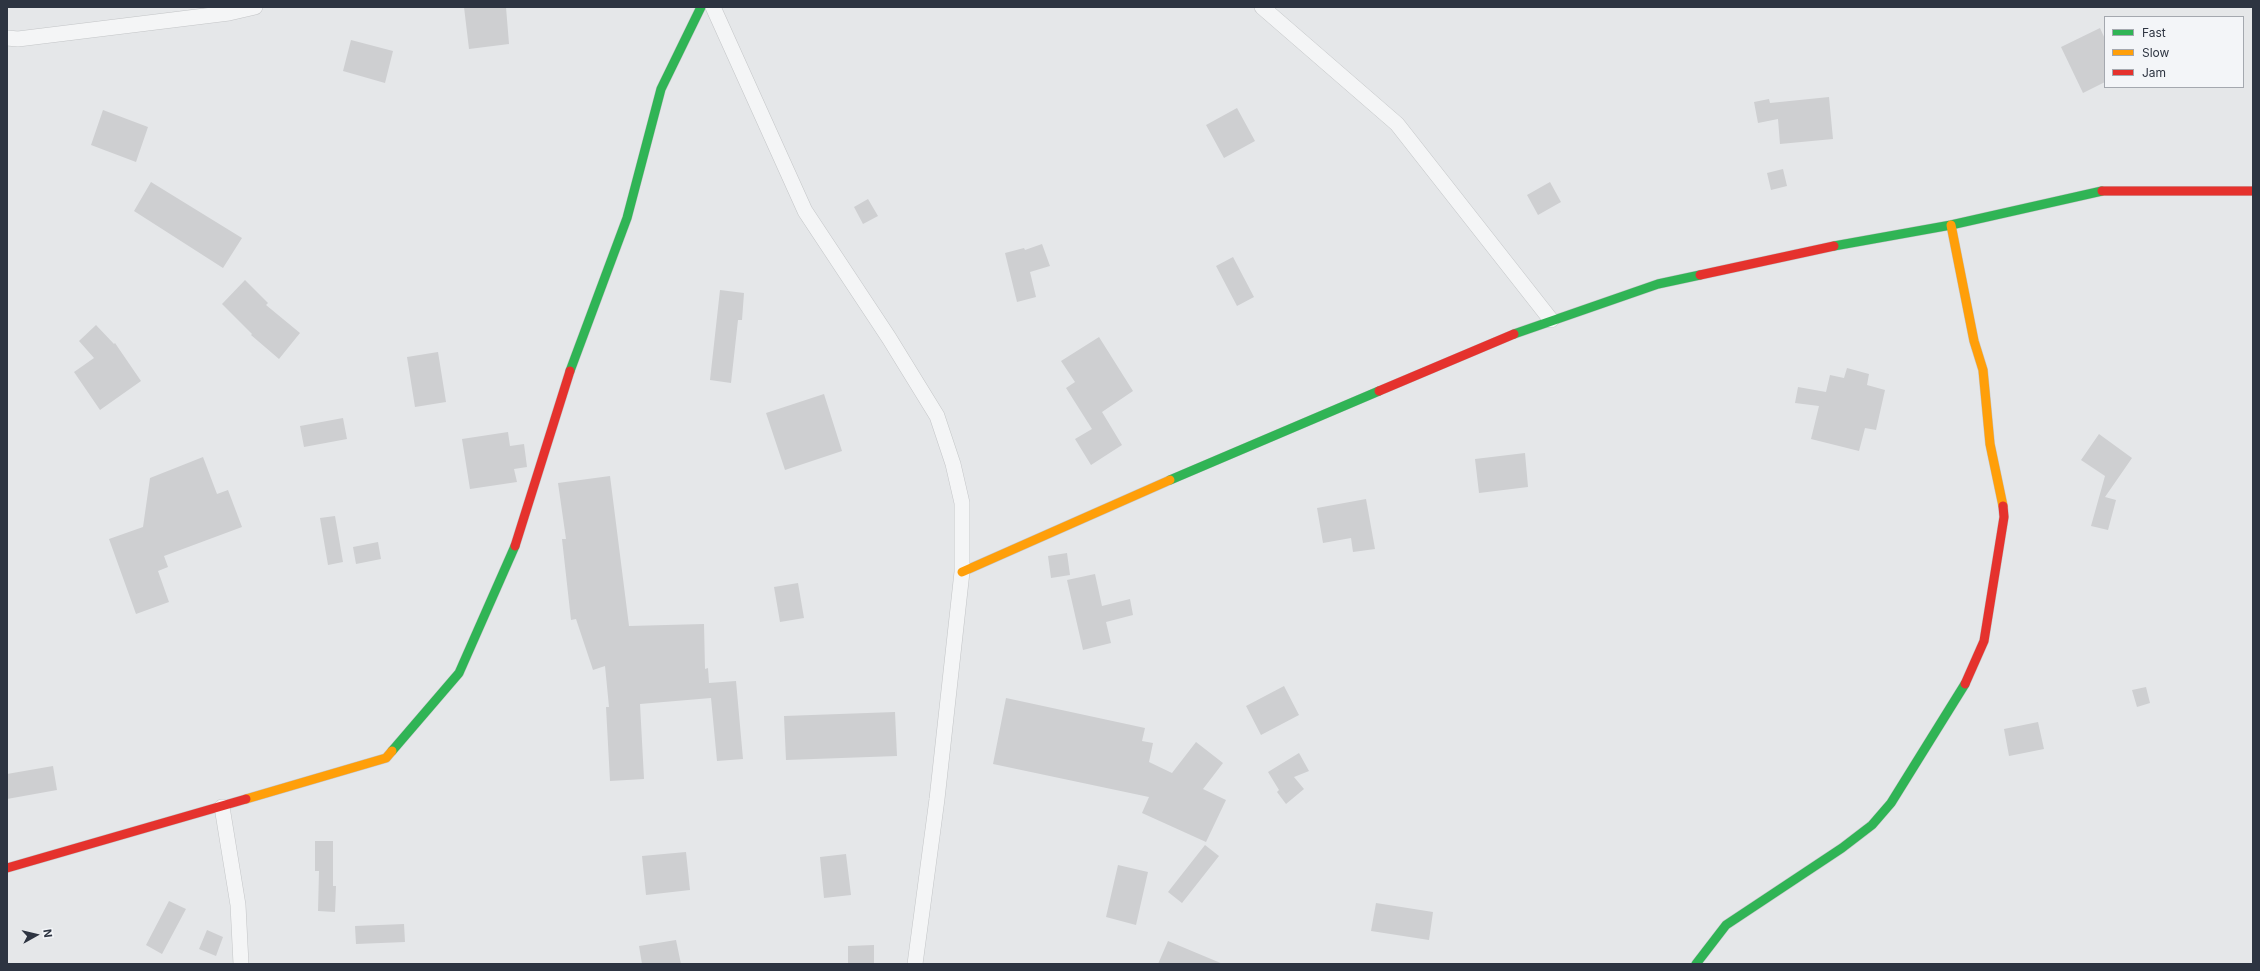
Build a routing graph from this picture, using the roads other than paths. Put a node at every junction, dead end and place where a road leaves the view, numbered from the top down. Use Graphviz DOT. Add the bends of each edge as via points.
graph roads {
  1 [pos="255,7"];
  2 [pos="701,7"];
  3 [pos="713,7"];
  4 [pos="1262,7"];
  5 [pos="7,38"];
  6 [pos="2253,191"];
  7 [pos="1951,225"];
  8 [pos="1551,320"];
  9 [pos="962,572"];
  10 [pos="222,807"];
  11 [pos="7,868"];
  12 [pos="241,964"];
  13 [pos="915,964"];
  14 [pos="1696,964"];
  1 -- 5 [label="street" via="213,15 18,39"];
  2 -- 10 [label="street" via="661,89 627,218 564,388 515,547 459,673 386,758"];
  3 -- 9 [label="street" via="805,211 937,416 954,464 962,502"];
  4 -- 8 [label="street" via="1397,124"];
  6 -- 7 [label="street" via="2100,191"];
  7 -- 8 [label="street" via="1836,246 1658,284"];
  7 -- 14 [label="street" via="1974,342 1983,370 1990,444 2003,498 2004,517 1984,641 1972,672 1947,716 1891,803 1872,825 1842,848 1726,925"];
  8 -- 9 [label="street" via="1254,443"];
  9 -- 13 [label="street" via="937,799"];
  10 -- 11 [label="street"];
  10 -- 12 [label="street" via="238,905"];
}
